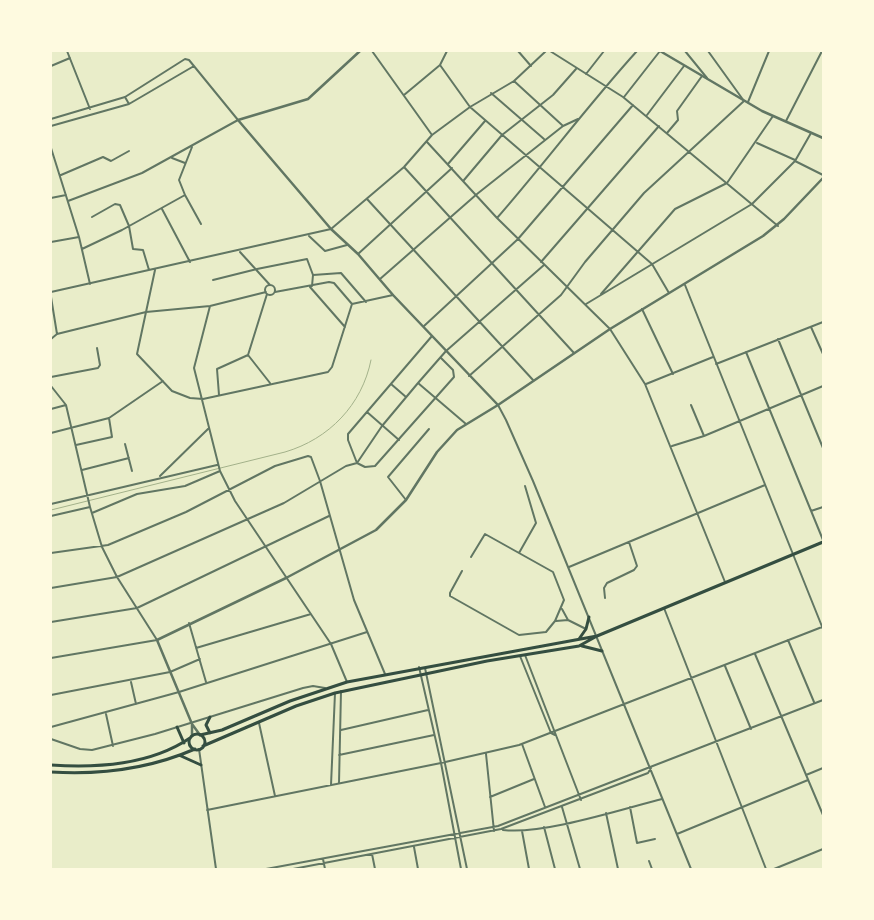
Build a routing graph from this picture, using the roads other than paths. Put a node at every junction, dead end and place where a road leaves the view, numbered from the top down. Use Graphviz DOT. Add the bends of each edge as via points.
graph roads {
  1 [pos="67,51"];
  2 [pos="360,51"];
  3 [pos="372,51"];
  4 [pos="447,51"];
  5 [pos="518,51"];
  6 [pos="546,51"];
  7 [pos="550,51"];
  8 [pos="604,51"];
  9 [pos="636,51"];
  10 [pos="660,51"];
  11 [pos="685,51"];
  12 [pos="708,51"];
  13 [pos="769,51"];
  14 [pos="822,51"];
  15 [pos="70,58"];
  16 [pos="440,65"];
  17 [pos="51,66"];
  18 [pos="194,66"];
  19 [pos="531,66"];
  20 [pos="684,66"];
  21 [pos="576,69"];
  22 [pos="586,74"];
  23 [pos="702,76"];
  24 [pos="708,80"];
  25 [pos="514,81"];
  26 [pos="606,86"];
  27 [pos="491,94"];
  28 [pos="404,96"];
  29 [pos="126,97"];
  30 [pos="623,98"];
  31 [pos="745,102"];
  32 [pos="129,104"];
  33 [pos="633,105"];
  34 [pos="541,106"];
  35 [pos="470,107"];
  36 [pos="90,109"];
  37 [pos="647,115"];
  38 [pos="774,116"];
  39 [pos="51,118"];
  40 [pos="578,119"];
  41 [pos="238,120"];
  42 [pos="486,120"];
  43 [pos="521,120"];
  44 [pos="786,121"];
  45 [pos="51,126"];
  46 [pos="563,126"];
  47 [pos="659,126"];
  48 [pos="666,132"];
  49 [pos="811,133"];
  50 [pos="432,135"];
  51 [pos="502,135"];
  52 [pos="823,138"];
  53 [pos="544,140"];
  54 [pos="427,142"];
  55 [pos="756,142"];
  56 [pos="192,146"];
  57 [pos="51,148"];
  58 [pos="129,151"];
  59 [pos="690,152"];
  60 [pos="527,155"];
  61 [pos="172,158"];
  62 [pos="795,160"];
  63 [pos="186,163"];
  64 [pos="448,164"];
  65 [pos="404,167"];
  66 [pos="540,167"];
  67 [pos="452,168"];
  68 [pos="61,175"];
  69 [pos="823,177"];
  70 [pos="464,180"];
  71 [pos="727,183"];
  72 [pos="562,186"];
  73 [pos="426,192"];
  74 [pos="477,194"];
  75 [pos="185,195"];
  76 [pos="66,196"];
  77 [pos="51,198"];
  78 [pos="367,199"];
  79 [pos="68,201"];
  80 [pos="752,204"];
  81 [pos="587,207"];
  82 [pos="162,209"];
  83 [pos="92,216"];
  84 [pos="450,218"];
  85 [pos="497,218"];
  86 [pos="390,223"];
  87 [pos="200,224"];
  88 [pos="129,226"];
  89 [pos="778,226"];
  90 [pos="331,230"];
  91 [pos="613,230"];
  92 [pos="309,236"];
  93 [pos="79,237"];
  94 [pos="518,239"];
  95 [pos="51,242"];
  96 [pos="347,245"];
  97 [pos="82,249"];
  98 [pos="413,250"];
  99 [pos="240,251"];
  100 [pos="638,251"];
  101 [pos="358,254"];
  102 [pos="190,262"];
  103 [pos="541,262"];
  104 [pos="492,264"];
  105 [pos="652,264"];
  106 [pos="544,265"];
  107 [pos="257,268"];
  108 [pos="149,270"];
  109 [pos="156,270"];
  110 [pos="313,274"];
  111 [pos="380,279"];
  112 [pos="213,280"];
  113 [pos="90,284"];
  114 [pos="270,285"];
  115 [pos="685,285"];
  116 [pos="311,286"];
  117 [pos="566,286"];
  118 [pos="516,289"];
  119 [pos="51,292"];
  120 [pos="275,292"];
  121 [pos="266,293"];
  122 [pos="669,293"];
  123 [pos="393,295"];
  124 [pos="456,295"];
  125 [pos="600,296"];
  126 [pos="51,297"];
  127 [pos="366,302"];
  128 [pos="352,304"];
  129 [pos="585,305"];
  130 [pos="210,306"];
  131 [pos="642,309"];
  132 [pos="146,312"];
  133 [pos="540,316"];
  134 [pos="479,321"];
  135 [pos="823,322"];
  136 [pos="424,326"];
  137 [pos="345,327"];
  138 [pos="811,327"];
  139 [pos="610,329"];
  140 [pos="57,334"];
  141 [pos="432,336"];
  142 [pos="51,339"];
  143 [pos="778,339"];
  144 [pos="503,346"];
  145 [pos="97,348"];
  146 [pos="446,351"];
  147 [pos="746,352"];
  148 [pos="574,353"];
  149 [pos="823,354"];
  150 [pos="248,355"];
  151 [pos="713,357"];
  152 [pos="441,358"];
  153 [pos="716,364"];
  154 [pos="673,374"];
  155 [pos="469,376"];
  156 [pos="51,377"];
  157 [pos="532,380"];
  158 [pos="163,381"];
  159 [pos="270,383"];
  160 [pos="418,383"];
  161 [pos="391,384"];
  162 [pos="645,384"];
  163 [pos="51,386"];
  164 [pos="823,386"];
  165 [pos="219,395"];
  166 [pos="802,395"];
  167 [pos="406,397"];
  168 [pos="436,397"];
  169 [pos="203,399"];
  170 [pos="498,405"];
  171 [pos="66,406"];
  172 [pos="691,406"];
  173 [pos="769,408"];
  174 [pos="51,409"];
  175 [pos="367,412"];
  176 [pos="109,418"];
  177 [pos="740,422"];
  178 [pos="466,424"];
  179 [pos="382,426"];
  180 [pos="72,428"];
  181 [pos="209,428"];
  182 [pos="429,429"];
  183 [pos="51,433"];
  184 [pos="704,436"];
  185 [pos="399,440"];
  186 [pos="125,444"];
  187 [pos="76,445"];
  188 [pos="671,447"];
  189 [pos="823,448"];
  190 [pos="128,458"];
  191 [pos="357,463"];
  192 [pos="217,464"];
  193 [pos="82,470"];
  194 [pos="132,470"];
  195 [pos="220,471"];
  196 [pos="159,477"];
  197 [pos="320,481"];
  198 [pos="525,486"];
  199 [pos="765,486"];
  200 [pos="228,489"];
  201 [pos="88,496"];
  202 [pos="406,500"];
  203 [pos="51,504"];
  204 [pos="90,507"];
  205 [pos="823,507"];
  206 [pos="811,511"];
  207 [pos="91,513"];
  208 [pos="697,513"];
  209 [pos="51,516"];
  210 [pos="329,516"];
  211 [pos="248,520"];
  212 [pos="823,541"];
  213 [pos="629,542"];
  214 [pos="102,547"];
  215 [pos="266,548"];
  216 [pos="340,548"];
  217 [pos="51,553"];
  218 [pos="519,553"];
  219 [pos="793,556"];
  220 [pos="470,557"];
  221 [pos="568,567"];
  222 [pos="462,571"];
  223 [pos="117,577"];
  224 [pos="286,578"];
  225 [pos="725,582"];
  226 [pos="51,588"];
  227 [pos="605,598"];
  228 [pos="138,608"];
  229 [pos="561,608"];
  230 [pos="664,608"];
  231 [pos="310,614"];
  232 [pos="589,617"];
  233 [pos="568,620"];
  234 [pos="555,621"];
  235 [pos="51,622"];
  236 [pos="189,623"];
  237 [pos="822,628"];
  238 [pos="586,629"];
  239 [pos="367,632"];
  240 [pos="597,636"];
  241 [pos="157,640"];
  242 [pos="578,640"];
  243 [pos="788,640"];
  244 [pos="331,644"];
  245 [pos="578,646"];
  246 [pos="196,648"];
  247 [pos="602,651"];
  248 [pos="754,653"];
  249 [pos="525,655"];
  250 [pos="520,656"];
  251 [pos="51,658"];
  252 [pos="200,659"];
  253 [pos="725,665"];
  254 [pos="425,666"];
  255 [pos="419,667"];
  256 [pos="170,672"];
  257 [pos="385,674"];
  258 [pos="426,674"];
  259 [pos="420,675"];
  260 [pos="691,678"];
  261 [pos="131,681"];
  262 [pos="206,682"];
  263 [pos="347,682"];
  264 [pos="326,689"];
  265 [pos="341,691"];
  266 [pos="179,692"];
  267 [pos="335,693"];
  268 [pos="51,694"];
  269 [pos="823,700"];
  270 [pos="544,702"];
  271 [pos="814,703"];
  272 [pos="136,704"];
  273 [pos="539,704"];
  274 [pos="624,705"];
  275 [pos="428,710"];
  276 [pos="106,713"];
  277 [pos="210,716"];
  278 [pos="780,717"];
  279 [pos="258,722"];
  280 [pos="192,723"];
  281 [pos="51,727"];
  282 [pos="177,727"];
  283 [pos="751,729"];
  284 [pos="340,730"];
  285 [pos="556,731"];
  286 [pos="210,733"];
  287 [pos="551,733"];
  288 [pos="200,735"];
  289 [pos="434,735"];
  290 [pos="556,736"];
  291 [pos="191,737"];
  292 [pos="51,739"];
  293 [pos="184,743"];
  294 [pos="340,743"];
  295 [pos="716,743"];
  296 [pos="333,744"];
  297 [pos="522,744"];
  298 [pos="113,746"];
  299 [pos="199,748"];
  300 [pos="486,753"];
  301 [pos="339,754"];
  302 [pos="178,756"];
  303 [pos="445,762"];
  304 [pos="441,763"];
  305 [pos="51,764"];
  306 [pos="201,764"];
  307 [pos="651,768"];
  308 [pos="823,768"];
  309 [pos="51,772"];
  310 [pos="806,775"];
  311 [pos="535,779"];
  312 [pos="808,780"];
  313 [pos="339,783"];
  314 [pos="331,785"];
  315 [pos="579,795"];
  316 [pos="275,796"];
  317 [pos="490,797"];
  318 [pos="662,798"];
  319 [pos="581,800"];
  320 [pos="545,807"];
  321 [pos="562,807"];
  322 [pos="630,807"];
  323 [pos="742,808"];
  324 [pos="207,810"];
  325 [pos="606,813"];
  326 [pos="823,815"];
  327 [pos="566,822"];
  328 [pos="494,827"];
  329 [pos="544,827"];
  330 [pos="501,829"];
  331 [pos="494,831"];
  332 [pos="522,831"];
  333 [pos="461,833"];
  334 [pos="454,834"];
  335 [pos="677,834"];
  336 [pos="462,838"];
  337 [pos="455,839"];
  338 [pos="655,839"];
  339 [pos="408,843"];
  340 [pos="414,846"];
  341 [pos="409,847"];
  342 [pos="823,849"];
  343 [pos="372,854"];
  344 [pos="323,858"];
  345 [pos="648,861"];
  346 [pos="324,863"];
  347 [pos="216,869"];
  348 [pos="266,869"];
  349 [pos="293,869"];
  350 [pos="325,869"];
  351 [pos="375,869"];
  352 [pos="418,869"];
  353 [pos="461,869"];
  354 [pos="467,869"];
  355 [pos="529,869"];
  356 [pos="555,869"];
  357 [pos="580,869"];
  358 [pos="618,869"];
  359 [pos="652,869"];
  360 [pos="691,869"];
  361 [pos="766,869"];
  362 [pos="774,869"];
  1 -- 15 [label="street"];
  2 -- 41 [label="street" via="308,99"];
  3 -- 28 [label="street"];
  4 -- 16 [label="street"];
  5 -- 19 [label="street"];
  6 -- 19 [label="street"];
  7 -- 21 [label="street"];
  8 -- 22 [label="street"];
  9 -- 26 [label="street"];
  10 -- 20 [label="street"];
  10 -- 30 [label="street"];
  11 -- 24 [label="street"];
  12 -- 31 [label="street"];
  13 -- 31 [label="street"];
  14 -- 44 [label="street"];
  15 -- 17 [label="street"];
  15 -- 36 [label="street"];
  16 -- 28 [label="street"];
  16 -- 35 [label="street"];
  18 -- 29 [label="street" via="189,60 183,60"];
  18 -- 32 [label="street"];
  18 -- 41 [label="street"];
  19 -- 25 [label="street"];
  20 -- 23 [label="street"];
  20 -- 37 [label="street"];
  21 -- 22 [label="street"];
  21 -- 34 [label="street"];
  22 -- 26 [label="street"];
  23 -- 24 [label="street"];
  23 -- 48 [label="street" via="677,111 678,120"];
  24 -- 31 [label="street"];
  25 -- 27 [label="street"];
  25 -- 34 [label="street"];
  26 -- 30 [label="street"];
  26 -- 40 [label="street"];
  27 -- 35 [label="street"];
  27 -- 43 [label="street"];
  28 -- 50 [label="street"];
  29 -- 32 [label="street"];
  29 -- 36 [label="street"];
  30 -- 33 [label="street"];
  31 -- 38 [label="street"];
  31 -- 59 [label="street"];
  32 -- 45 [label="street"];
  33 -- 37 [label="street"];
  33 -- 72 [label="street"];
  34 -- 43 [label="street"];
  34 -- 46 [label="street"];
  35 -- 42 [label="street"];
  35 -- 50 [label="street"];
  36 -- 39 [label="street"];
  37 -- 47 [label="street"];
  38 -- 44 [label="street"];
  38 -- 55 [label="street"];
  40 -- 46 [label="street"];
  40 -- 66 [label="street"];
  41 -- 56 [label="street"];
  41 -- 90 [label="street"];
  42 -- 51 [label="street"];
  42 -- 64 [label="street"];
  43 -- 51 [label="street"];
  43 -- 53 [label="street"];
  44 -- 49 [label="street"];
  46 -- 53 [label="street"];
  47 -- 48 [label="street"];
  47 -- 81 [label="street"];
  48 -- 59 [label="street"];
  49 -- 52 [label="street"];
  49 -- 62 [label="street"];
  50 -- 54 [label="street"];
  51 -- 60 [label="street"];
  51 -- 70 [label="street"];
  53 -- 60 [label="street"];
  54 -- 64 [label="street"];
  54 -- 65 [label="street"];
  55 -- 62 [label="street"];
  55 -- 71 [label="street"];
  56 -- 61 [label="street"];
  56 -- 63 [label="street"];
  57 -- 68 [label="street"];
  58 -- 68 [label="street" via="111,161 103,157"];
  59 -- 71 [label="street"];
  59 -- 91 [label="street" via="644,193"];
  60 -- 66 [label="street"];
  60 -- 74 [label="street"];
  61 -- 63 [label="street"];
  61 -- 79 [label="street"];
  62 -- 69 [label="street"];
  62 -- 80 [label="street"];
  63 -- 75 [label="street" via="179,180"];
  64 -- 67 [label="street"];
  65 -- 73 [label="street"];
  65 -- 78 [label="street"];
  66 -- 72 [label="street"];
  66 -- 85 [label="street"];
  67 -- 70 [label="street"];
  67 -- 73 [label="street"];
  68 -- 76 [label="street"];
  69 -- 89 [label="street"];
  70 -- 74 [label="street"];
  71 -- 80 [label="street"];
  71 -- 100 [label="street" via="678,206"];
  72 -- 81 [label="street"];
  72 -- 94 [label="street"];
  73 -- 84 [label="street"];
  73 -- 86 [label="street"];
  74 -- 84 [label="street"];
  74 -- 85 [label="street"];
  75 -- 82 [label="street"];
  75 -- 87 [label="street"];
  76 -- 77 [label="street"];
  76 -- 79 [label="street"];
  78 -- 86 [label="street"];
  78 -- 90 [label="street"];
  79 -- 93 [label="street"];
  80 -- 89 [label="street"];
  80 -- 105 [label="street"];
  81 -- 91 [label="street"];
  81 -- 103 [label="street"];
  82 -- 88 [label="street"];
  82 -- 102 [label="street"];
  83 -- 88 [label="street" via="118,204"];
  84 -- 98 [label="street"];
  84 -- 104 [label="street"];
  85 -- 94 [label="street"];
  86 -- 98 [label="street"];
  86 -- 101 [label="street"];
  88 -- 97 [label="street"];
  88 -- 108 [label="street" via="133,249 144,250"];
  89 -- 115 [label="street"];
  90 -- 92 [label="street"];
  90 -- 96 [label="street"];
  91 -- 100 [label="street"];
  91 -- 117 [label="street"];
  92 -- 96 [label="street" via="325,251"];
  92 -- 99 [label="street"];
  93 -- 95 [label="street"];
  93 -- 97 [label="street"];
  94 -- 103 [label="street"];
  94 -- 104 [label="street"];
  96 -- 101 [label="street"];
  97 -- 113 [label="street"];
  98 -- 111 [label="street"];
  98 -- 124 [label="street"];
  99 -- 102 [label="street"];
  99 -- 107 [label="street"];
  100 -- 105 [label="street"];
  100 -- 125 [label="street"];
  101 -- 111 [label="street"];
  102 -- 109 [label="street"];
  103 -- 106 [label="street"];
  104 -- 118 [label="street"];
  104 -- 124 [label="street"];
  105 -- 122 [label="street"];
  105 -- 125 [label="street"];
  106 -- 117 [label="street"];
  106 -- 118 [label="street"];
  107 -- 110 [label="street" via="307,259"];
  107 -- 112 [label="street"];
  107 -- 114 [label="street"];
  108 -- 109 [label="street"];
  108 -- 113 [label="street"];
  109 -- 132 [label="street"];
  110 -- 116 [label="street"];
  110 -- 127 [label="street" via="341,273"];
  111 -- 123 [label="street"];
  113 -- 119 [label="street"];
  114 -- 120 [label="street" via="274,286"];
  114 -- 121 [label="street"];
  115 -- 122 [label="street"];
  115 -- 151 [label="street"];
  116 -- 120 [label="street"];
  116 -- 128 [label="street" via="332,282"];
  116 -- 137 [label="street"];
  117 -- 129 [label="street"];
  117 -- 133 [label="street"];
  118 -- 133 [label="street"];
  118 -- 134 [label="street"];
  120 -- 121 [label="street" via="271,295"];
  121 -- 130 [label="street"];
  121 -- 150 [label="street"];
  122 -- 131 [label="street"];
  123 -- 127 [label="street"];
  123 -- 136 [label="street"];
  124 -- 134 [label="street"];
  124 -- 136 [label="street"];
  125 -- 129 [label="street"];
  126 -- 140 [label="street"];
  127 -- 128 [label="street"];
  128 -- 137 [label="street"];
  129 -- 139 [label="street"];
  130 -- 132 [label="street"];
  130 -- 169 [label="street" via="194,362"];
  131 -- 139 [label="street"];
  131 -- 154 [label="street"];
  132 -- 140 [label="street"];
  132 -- 158 [label="street" via="137,354"];
  133 -- 144 [label="street"];
  133 -- 148 [label="street"];
  134 -- 144 [label="street"];
  134 -- 146 [label="street"];
  135 -- 138 [label="street"];
  136 -- 141 [label="street"];
  137 -- 159 [label="street" via="328,372"];
  138 -- 143 [label="street"];
  138 -- 149 [label="street"];
  139 -- 148 [label="street"];
  139 -- 162 [label="street"];
  140 -- 142 [label="street"];
  141 -- 146 [label="street"];
  141 -- 161 [label="street"];
  143 -- 147 [label="street"];
  143 -- 166 [label="street"];
  144 -- 155 [label="street"];
  144 -- 157 [label="street"];
  145 -- 156 [label="street" via="98,368"];
  146 -- 152 [label="street"];
  146 -- 155 [label="street"];
  147 -- 153 [label="street"];
  147 -- 173 [label="street"];
  148 -- 157 [label="street"];
  150 -- 159 [label="street"];
  150 -- 165 [label="street" via="218,368"];
  151 -- 153 [label="street"];
  151 -- 154 [label="street"];
  152 -- 160 [label="street"];
  152 -- 168 [label="street" via="454,375"];
  153 -- 177 [label="street"];
  154 -- 162 [label="street"];
  155 -- 170 [label="street"];
  157 -- 170 [label="street"];
  158 -- 169 [label="street" via="176,393"];
  158 -- 176 [label="street"];
  159 -- 165 [label="street"];
  160 -- 167 [label="street"];
  160 -- 168 [label="street"];
  161 -- 167 [label="street"];
  161 -- 175 [label="street"];
  162 -- 188 [label="street"];
  163 -- 171 [label="street"];
  164 -- 166 [label="street"];
  165 -- 169 [label="street"];
  166 -- 173 [label="street"];
  166 -- 189 [label="street"];
  167 -- 179 [label="street"];
  168 -- 178 [label="street"];
  168 -- 185 [label="street"];
  169 -- 181 [label="street"];
  170 -- 178 [label="street"];
  170 -- 221 [label="street"];
  171 -- 174 [label="street"];
  171 -- 180 [label="street"];
  172 -- 184 [label="street"];
  173 -- 177 [label="street"];
  173 -- 206 [label="street"];
  175 -- 179 [label="street"];
  175 -- 191 [label="street" via="348,437"];
  176 -- 180 [label="street"];
  176 -- 187 [label="street" via="112,437"];
  177 -- 184 [label="street"];
  177 -- 199 [label="street"];
  178 -- 202 [label="street" via="437,452"];
  179 -- 185 [label="street"];
  179 -- 191 [label="street"];
  180 -- 183 [label="street"];
  180 -- 187 [label="street"];
  181 -- 192 [label="street"];
  181 -- 196 [label="street"];
  182 -- 202 [label="street" via="388,477"];
  184 -- 188 [label="street"];
  185 -- 191 [label="street" via="375,466"];
  186 -- 190 [label="street"];
  187 -- 193 [label="street"];
  188 -- 208 [label="street"];
  190 -- 193 [label="street"];
  190 -- 194 [label="street"];
  191 -- 197 [label="street"];
  192 -- 195 [label="street"];
  192 -- 196 [label="street"];
  193 -- 201 [label="street"];
  195 -- 200 [label="street"];
  195 -- 207 [label="street" via="185,486 137,494"];
  196 -- 201 [label="street"];
  197 -- 200 [label="street" via="311,458 302,456"];
  197 -- 210 [label="street"];
  197 -- 211 [label="street"];
  198 -- 218 [label="street" via="536,522"];
  199 -- 208 [label="street"];
  199 -- 219 [label="street"];
  200 -- 211 [label="street"];
  200 -- 214 [label="street" via="186,512"];
  201 -- 203 [label="street"];
  201 -- 204 [label="street"];
  202 -- 216 [label="street" via="376,530"];
  204 -- 207 [label="street"];
  204 -- 209 [label="street"];
  205 -- 206 [label="street"];
  206 -- 212 [label="street"];
  207 -- 214 [label="street"];
  208 -- 213 [label="street"];
  208 -- 225 [label="street"];
  210 -- 215 [label="street"];
  210 -- 216 [label="street"];
  211 -- 215 [label="street"];
  211 -- 223 [label="street"];
  212 -- 219 [label="main road"];
  213 -- 221 [label="street"];
  213 -- 227 [label="street" via="638,566 607,583"];
  214 -- 217 [label="street"];
  214 -- 223 [label="street"];
  215 -- 224 [label="street"];
  215 -- 228 [label="street"];
  216 -- 224 [label="street"];
  216 -- 239 [label="street" via="354,600"];
  218 -- 220 [label="street" via="485,534"];
  218 -- 229 [label="street" via="556,576 564,600"];
  219 -- 225 [label="main road"];
  219 -- 237 [label="street"];
  221 -- 232 [label="street"];
  222 -- 234 [label="street" via="450,596 519,635 543,632"];
  223 -- 226 [label="street"];
  223 -- 228 [label="street"];
  224 -- 231 [label="street"];
  224 -- 236 [label="street"];
  225 -- 230 [label="main road"];
  228 -- 235 [label="street"];
  228 -- 241 [label="street"];
  229 -- 233 [label="street"];
  229 -- 234 [label="street"];
  230 -- 240 [label="main road"];
  230 -- 260 [label="street"];
  231 -- 244 [label="street"];
  231 -- 246 [label="street"];
  232 -- 238 [label="main road"];
  232 -- 240 [label="street"];
  233 -- 234 [label="street"];
  233 -- 238 [label="street"];
  236 -- 241 [label="street"];
  236 -- 246 [label="street"];
  237 -- 243 [label="street"];
  238 -- 242 [label="main road"];
  239 -- 244 [label="street"];
  239 -- 257 [label="street"];
  240 -- 242 [label="main road"];
  240 -- 245 [label="main road"];
  240 -- 247 [label="street"];
  241 -- 251 [label="street"];
  241 -- 256 [label="street"];
  242 -- 254 [label="main road"];
  243 -- 248 [label="street"];
  243 -- 271 [label="street"];
  244 -- 262 [label="street"];
  244 -- 263 [label="street"];
  245 -- 247 [label="main road"];
  245 -- 249 [label="main road"];
  246 -- 252 [label="street"];
  247 -- 274 [label="street"];
  248 -- 253 [label="street"];
  248 -- 278 [label="street"];
  249 -- 250 [label="main road"];
  249 -- 270 [label="street"];
  250 -- 258 [label="main road"];
  250 -- 273 [label="street"];
  252 -- 256 [label="street"];
  252 -- 262 [label="street"];
  253 -- 260 [label="street"];
  253 -- 283 [label="street"];
  254 -- 255 [label="main road"];
  254 -- 258 [label="street"];
  255 -- 257 [label="main road"];
  255 -- 259 [label="street"];
  256 -- 261 [label="street"];
  256 -- 266 [label="street"];
  257 -- 263 [label="main road"];
  258 -- 259 [label="main road"];
  258 -- 303 [label="street"];
  259 -- 265 [label="main road"];
  259 -- 275 [label="street"];
  260 -- 274 [label="street"];
  260 -- 295 [label="street"];
  261 -- 268 [label="street"];
  261 -- 272 [label="street"];
  262 -- 266 [label="street"];
  263 -- 264 [label="main road"];
  264 -- 277 [label="street" via="303,688"];
  264 -- 286 [label="main road"];
  265 -- 267 [label="main road"];
  265 -- 284 [label="street"];
  266 -- 272 [label="street"];
  266 -- 280 [label="street"];
  267 -- 279 [label="main road"];
  267 -- 296 [label="street"];
  269 -- 271 [label="street"];
  270 -- 273 [label="street"];
  270 -- 285 [label="street"];
  271 -- 278 [label="street"];
  272 -- 276 [label="street"];
  273 -- 287 [label="street"];
  274 -- 285 [label="street"];
  274 -- 307 [label="street"];
  275 -- 284 [label="street"];
  275 -- 289 [label="street"];
  276 -- 281 [label="street"];
  276 -- 298 [label="street"];
  277 -- 280 [label="street"];
  277 -- 286 [label="main road" via="206,725"];
  278 -- 283 [label="street"];
  278 -- 310 [label="street"];
  279 -- 299 [label="main road"];
  279 -- 316 [label="street"];
  280 -- 282 [label="street"];
  280 -- 288 [label="street"];
  280 -- 291 [label="street"];
  282 -- 293 [label="main road"];
  282 -- 298 [label="street"];
  283 -- 295 [label="street"];
  284 -- 294 [label="street"];
  285 -- 287 [label="street"];
  285 -- 290 [label="street"];
  286 -- 288 [label="main road"];
  287 -- 290 [label="street"];
  287 -- 297 [label="street"];
  288 -- 291 [label="main road"];
  288 -- 299 [label="main road" via="204,740"];
  289 -- 301 [label="street"];
  289 -- 304 [label="street"];
  290 -- 315 [label="street"];
  291 -- 293 [label="main road"];
  291 -- 299 [label="main road" via="190,744"];
  292 -- 298 [label="street" via="85,750"];
  293 -- 305 [label="main road" via="129,762 84,766"];
  294 -- 296 [label="street"];
  294 -- 301 [label="street"];
  295 -- 307 [label="street"];
  295 -- 323 [label="street"];
  296 -- 314 [label="street"];
  297 -- 300 [label="street"];
  297 -- 311 [label="street"];
  299 -- 302 [label="main road"];
  299 -- 306 [label="street"];
  300 -- 303 [label="street"];
  300 -- 317 [label="street"];
  301 -- 313 [label="street"];
  302 -- 306 [label="main road"];
  302 -- 309 [label="main road" via="117,770"];
  303 -- 304 [label="street"];
  303 -- 333 [label="street"];
  304 -- 313 [label="street"];
  304 -- 334 [label="street"];
  306 -- 324 [label="street"];
  307 -- 315 [label="street"];
  307 -- 318 [label="street"];
  307 -- 319 [label="street" via="648,773"];
  308 -- 310 [label="street"];
  310 -- 312 [label="street"];
  311 -- 317 [label="street"];
  311 -- 320 [label="street"];
  312 -- 323 [label="street"];
  312 -- 326 [label="street"];
  313 -- 314 [label="street"];
  314 -- 316 [label="street"];
  315 -- 319 [label="street"];
  315 -- 320 [label="street"];
  316 -- 324 [label="street"];
  317 -- 328 [label="street"];
  318 -- 322 [label="street"];
  318 -- 335 [label="street"];
  319 -- 321 [label="street"];
  320 -- 328 [label="street"];
  321 -- 327 [label="street"];
  321 -- 330 [label="street"];
  322 -- 325 [label="street"];
  322 -- 338 [label="street" via="637,843"];
  323 -- 335 [label="street"];
  323 -- 361 [label="street"];
  324 -- 347 [label="street"];
  325 -- 327 [label="street"];
  325 -- 358 [label="street"];
  327 -- 329 [label="street"];
  327 -- 357 [label="street"];
  328 -- 331 [label="street"];
  328 -- 333 [label="street"];
  329 -- 332 [label="street"];
  329 -- 356 [label="street"];
  330 -- 331 [label="street"];
  330 -- 332 [label="street"];
  331 -- 336 [label="street"];
  332 -- 355 [label="street"];
  333 -- 334 [label="street"];
  333 -- 336 [label="street"];
  334 -- 337 [label="street"];
  334 -- 339 [label="street"];
  335 -- 360 [label="street"];
  336 -- 337 [label="street"];
  336 -- 354 [label="street"];
  337 -- 340 [label="street"];
  337 -- 353 [label="street"];
  339 -- 341 [label="street"];
  339 -- 344 [label="street"];
  340 -- 341 [label="street"];
  340 -- 352 [label="street"];
  341 -- 343 [label="street"];
  342 -- 362 [label="street"];
  343 -- 346 [label="street"];
  343 -- 351 [label="street"];
  344 -- 346 [label="street"];
  344 -- 348 [label="street"];
  345 -- 359 [label="street"];
  346 -- 349 [label="street"];
  346 -- 350 [label="street"];
}
